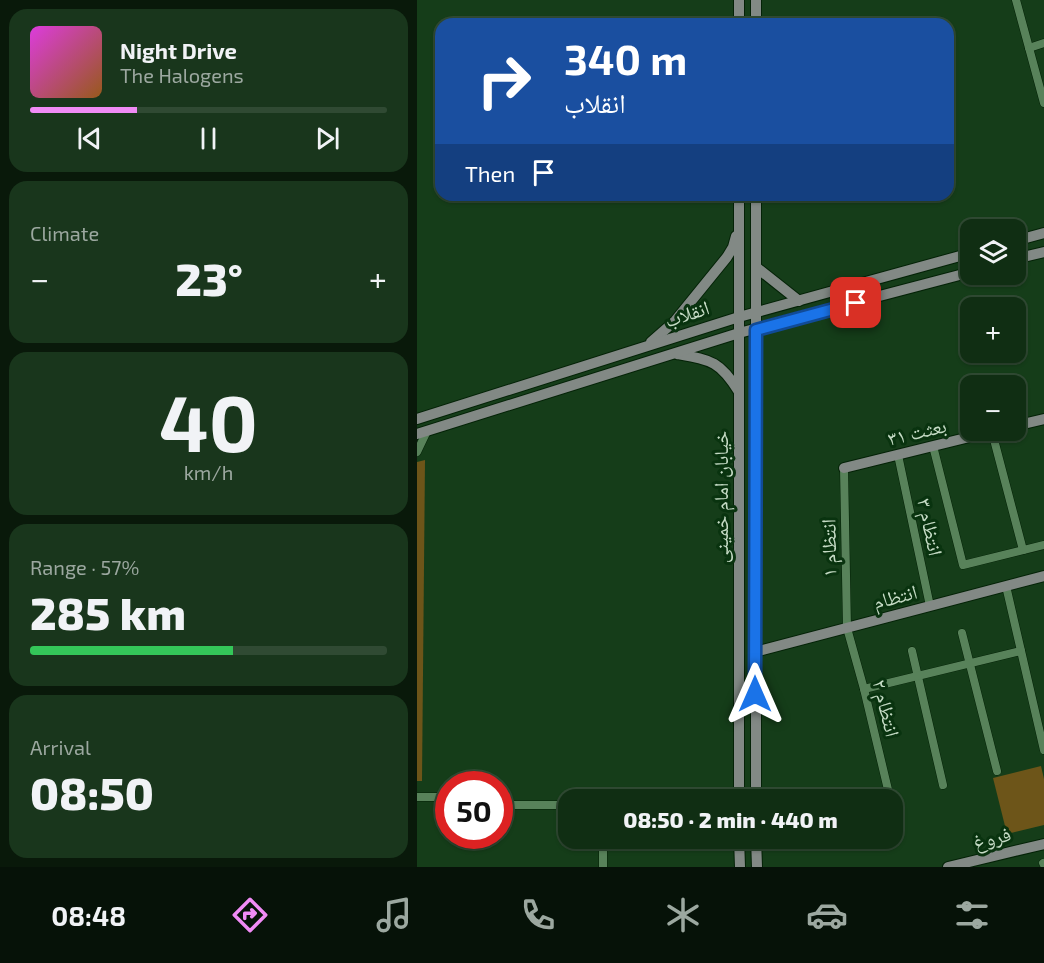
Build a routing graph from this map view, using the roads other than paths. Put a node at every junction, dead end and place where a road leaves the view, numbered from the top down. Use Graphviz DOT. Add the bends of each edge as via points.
graph roads {
  1 [pos="739,0"];
  2 [pos="756,0"];
  3 [pos="1016,0"];
  4 [pos="739,18"];
  5 [pos="756,18"];
  6 [pos="1044,43"];
  7 [pos="1029,48"];
  8 [pos="1044,103"];
  9 [pos="739,201"];
  10 [pos="756,201"];
  11 [pos="739,224"];
  12 [pos="1044,233"];
  13 [pos="1026,238"];
  14 [pos="1044,252"];
  15 [pos="960,257"];
  16 [pos="1026,257"];
  17 [pos="756,267"];
  18 [pos="960,275"];
  19 [pos="799,301"];
  20 [pos="783,305"];
  21 [pos="756,313"];
  22 [pos="739,317"];
  23 [pos="787,322"];
  24 [pos="756,330"];
  25 [pos="739,333"];
  26 [pos="645,347"];
  27 [pos="673,354"];
  28 [pos="739,393"];
  29 [pos="417,419"];
  30 [pos="1044,419"];
  31 [pos="1026,423"];
  32 [pos="422,433"];
  33 [pos="960,439"];
  34 [pos="997,441"];
  35 [pos="933,446"];
  36 [pos="417,452"];
  37 [pos="898,455"];
  38 [pos="844,468"];
  39 [pos="1044,545"];
  40 [pos="1023,550"];
  41 [pos="1044,576"];
  42 [pos="1006,586"];
  43 [pos="930,606"];
  44 [pos="847,628"];
  45 [pos="962,633"];
  46 [pos="912,651"];
  47 [pos="1021,651"];
  48 [pos="755,652"];
  49 [pos="970,663"];
  50 [pos="916,676"];
  51 [pos="864,689"];
  52 [pos="1044,750"];
  53 [pos="997,771"];
  54 [pos="943,785"];
  55 [pos="739,789"];
  56 [pos="756,789"];
  57 [pos="888,789"];
  58 [pos="417,797"];
  59 [pos="435,797"];
  60 [pos="513,805"];
  61 [pos="558,805"];
  62 [pos="1044,844"];
  63 [pos="603,849"];
  64 [pos="739,849"];
  65 [pos="756,849"];
  66 [pos="603,867"];
  67 [pos="740,867"];
  68 [pos="756,867"];
  69 [pos="948,867"];
  1 -- 4 [label="main road"];
  2 -- 5 [label="main road"];
  3 -- 7 [label="street"];
  6 -- 7 [label="street"];
  7 -- 8 [label="street"];
  9 -- 11 [label="main road, خیابان امام خمینی"];
  10 -- 17 [label="main road, خیابان امام خمینی"];
  11 -- 22 [label="main road, خیابان امام خمینی"];
  11 -- 26 [label="main road" via="727,257 675,321"];
  12 -- 13 [label="main road"];
  14 -- 16 [label="main road"];
  15 -- 19 [label="main road, انقلاب"];
  17 -- 19 [label="main road"];
  17 -- 21 [label="main road, خیابان امام خمینی"];
  18 -- 23 [label="main road, انقلاب"];
  19 -- 20 [label="main road, انقلاب"];
  20 -- 21 [label="main road, انقلاب"];
  20 -- 23 [label="main road"];
  21 -- 22 [label="main road, انقلاب"];
  21 -- 24 [label="main road, خیابان امام خمینی"];
  22 -- 25 [label="main road, خیابان امام خمینی"];
  22 -- 26 [label="main road, انقلاب"];
  23 -- 24 [label="main road, انقلاب"];
  24 -- 25 [label="main road, انقلاب"];
  24 -- 48 [label="main road, خیابان امام خمینی"];
  25 -- 27 [label="main road, انقلاب"];
  25 -- 28 [label="main road, خیابان امام خمینی"];
  26 -- 29 [label="main road, انقلاب"];
  27 -- 28 [label="main road" via="717,364"];
  27 -- 32 [label="main road, انقلاب"];
  28 -- 55 [label="main road, خیابان امام خمینی"];
  30 -- 31 [label="main road"];
  32 -- 36 [label="street"];
  33 -- 35 [label="main road, بعثت ۳۱"];
  34 -- 40 [label="street"];
  35 -- 37 [label="main road, بعثت ۳۱"];
  35 -- 40 [label="street" via="963,565"];
  37 -- 38 [label="main road, بعثت ۳۱"];
  37 -- 43 [label="street, انتظام ۳"];
  38 -- 44 [label="street, انتظام ۱"];
  39 -- 40 [label="street"];
  41 -- 42 [label="main road, انتظام"];
  42 -- 43 [label="main road, انتظام"];
  42 -- 47 [label="street"];
  43 -- 44 [label="main road, انتظام"];
  44 -- 48 [label="main road, انتظام"];
  44 -- 51 [label="street, انتظام ۲"];
  45 -- 49 [label="street"];
  46 -- 50 [label="street"];
  47 -- 49 [label="street"];
  47 -- 52 [label="street"];
  48 -- 56 [label="main road, خیابان امام خمینی"];
  49 -- 50 [label="street"];
  49 -- 53 [label="street"];
  50 -- 51 [label="street"];
  50 -- 54 [label="street"];
  51 -- 57 [label="street, انتظام ۲"];
  58 -- 59 [label="street"];
  60 -- 61 [label="street"];
  62 -- 69 [label="main road, فروغ"];
  63 -- 66 [label="street"];
  64 -- 67 [label="main road"];
  65 -- 68 [label="main road"];
}
